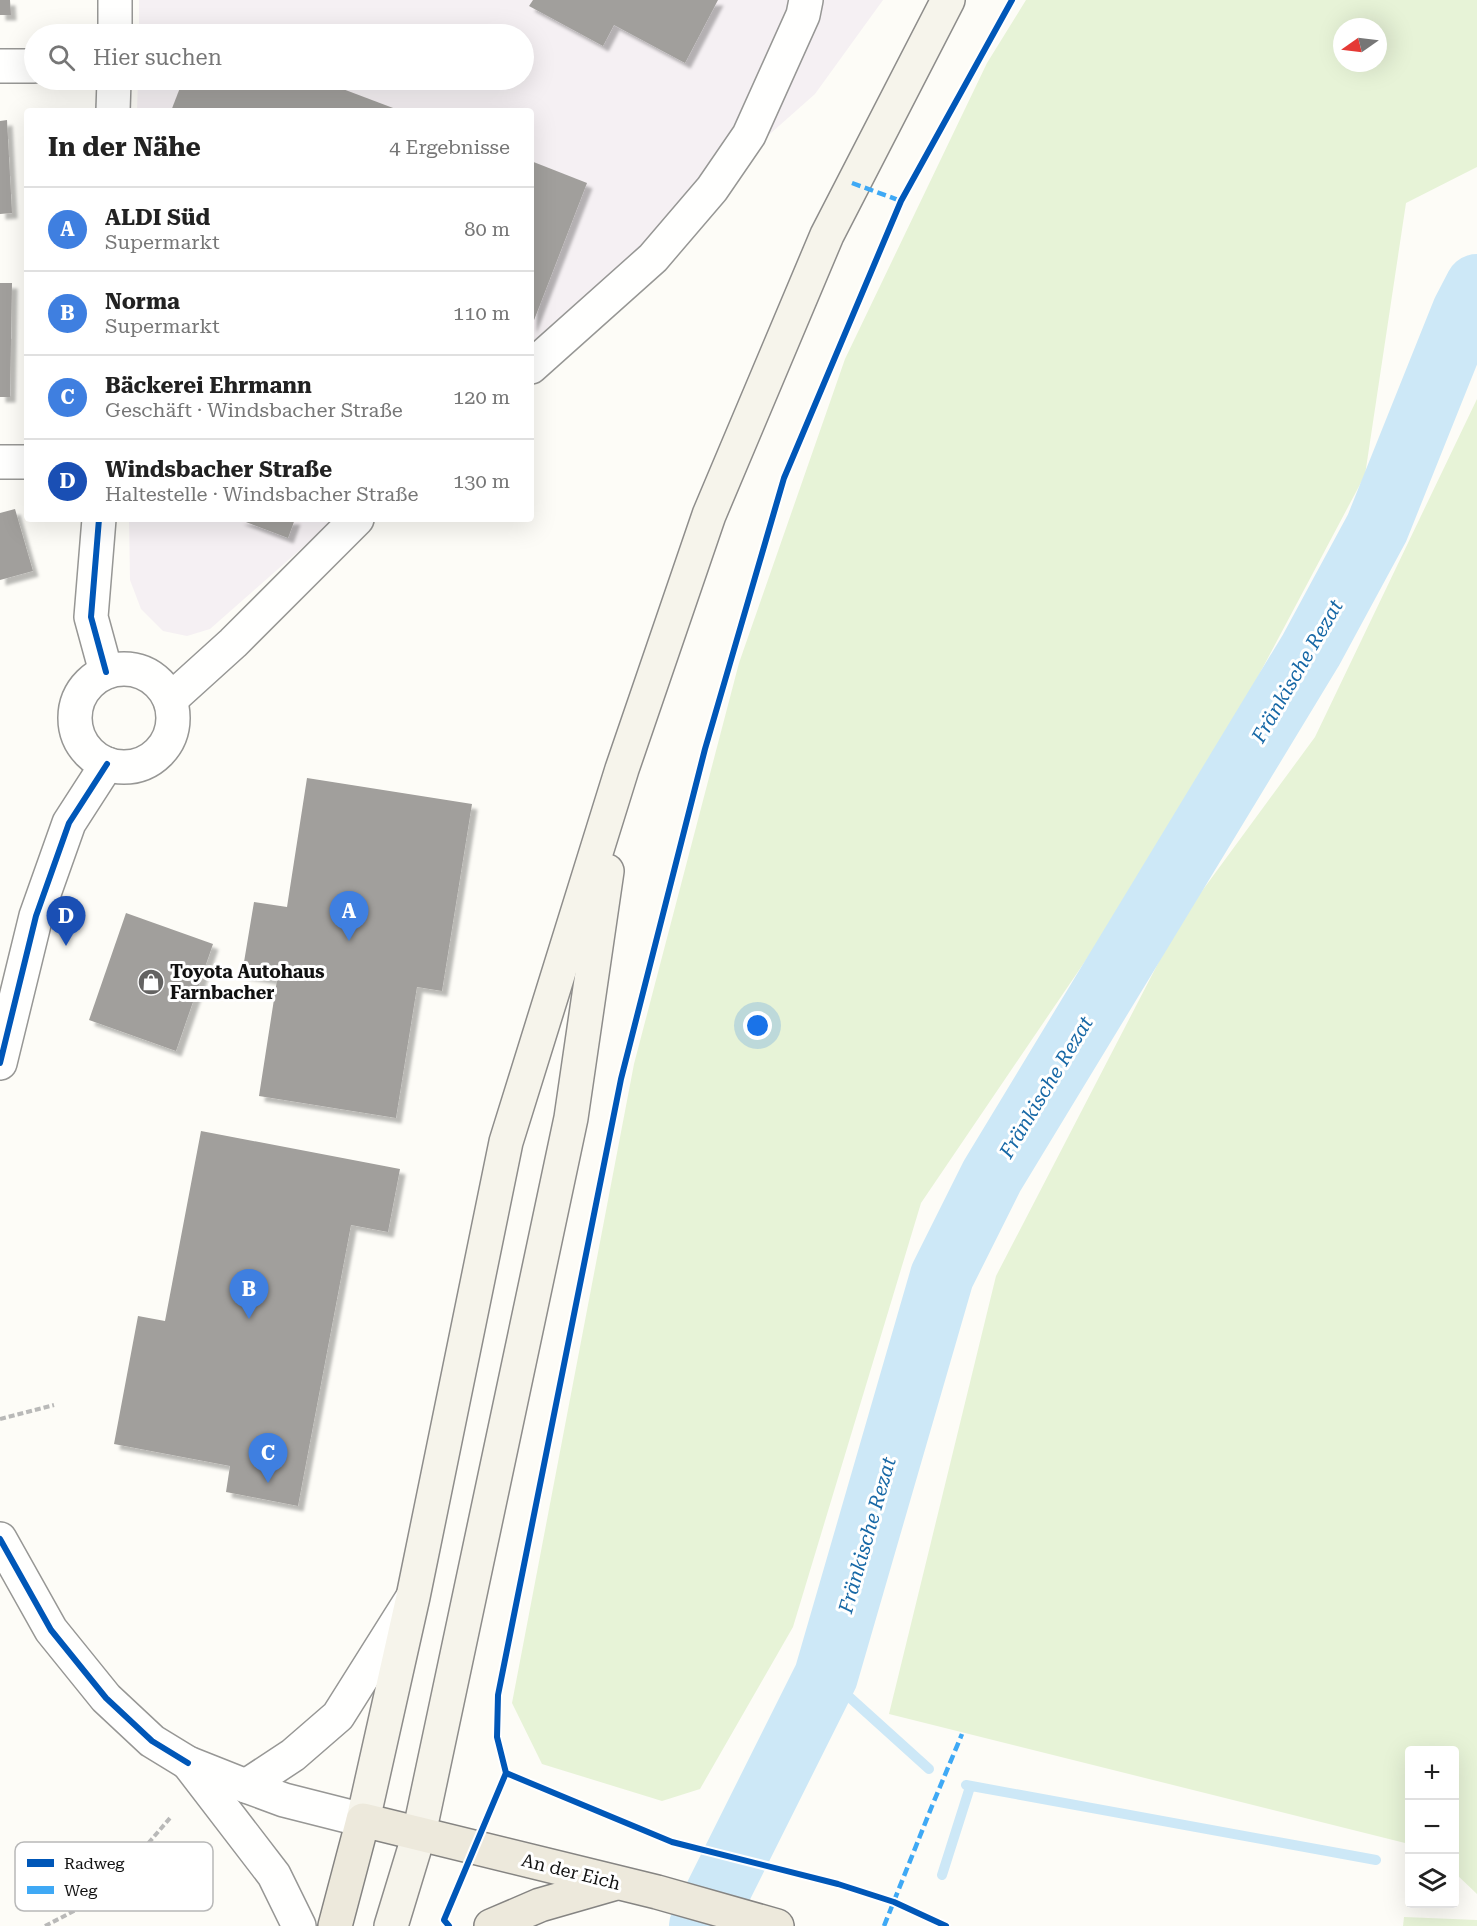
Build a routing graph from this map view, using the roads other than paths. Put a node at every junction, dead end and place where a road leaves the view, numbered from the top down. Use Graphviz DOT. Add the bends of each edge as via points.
graph roads {
  1 [pos="115,0"];
  2 [pos="948,0"];
  3 [pos="812,5"];
  4 [pos="115,24"];
  5 [pos="0,66"];
  6 [pos="24,66"];
  7 [pos="114,90"];
  8 [pos="113,108"];
  9 [pos="534,364"];
  10 [pos="0,462"];
  11 [pos="24,462"];
  12 [pos="99,522"];
  13 [pos="354,522"];
  14 [pos="106,672"];
  15 [pos="170,700"];
  16 [pos="107,764"];
  17 [pos="622,769"];
  18 [pos="0,1063"];
  19 [pos="0,1539"];
  20 [pos="413,1597"];
  21 [pos="188,1763"];
  22 [pos="246,1786"];
  23 [pos="363,1820"];
  24 [pos="419,1834"];
  25 [pos="615,1883"];
  26 [pos="767,1923"];
  27 [pos="299,1926"];
  28 [pos="335,1926"];
  29 [pos="391,1926"];
  30 [pos="491,1926"];
  1 -- 4 [label="street"];
  2 -- 17 [label="main road" via="827,235 709,515"];
  3 -- 9 [label="street" via="749,135 711,189 653,258"];
  5 -- 6 [label="street"];
  7 -- 8 [label="street"];
  10 -- 11 [label="street"];
  12 -- 14 [label="street" via="91,617"];
  13 -- 15 [label="street"];
  14 -- 15 [label="street" via="137,670 151,676"];
  14 -- 16 [label="street" via="81,694 76,727 92,755"];
  15 -- 16 [label="street" via="174,716 165,747 139,765"];
  16 -- 18 [label="street" via="65,834 36,916"];
  17 -- 20 [label="main road" via="506,1142"];
  17 -- 24 [label="main road" via="571,1118"];
  19 -- 21 [label="street" via="51,1630 106,1698 152,1742"];
  20 -- 22 [label="street" via="338,1716 293,1755"];
  20 -- 23 [label="main road"];
  21 -- 22 [label="street"];
  21 -- 27 [label="street" via="274,1875"];
  22 -- 23 [label="street"];
  23 -- 24 [label="main road, An der Eich"];
  23 -- 28 [label="main road"];
  24 -- 25 [label="main road, An der Eich"];
  24 -- 29 [label="main road"];
  25 -- 26 [label="main road, An der Eich"];
  25 -- 30 [label="main road" via="540,1905"];
}
